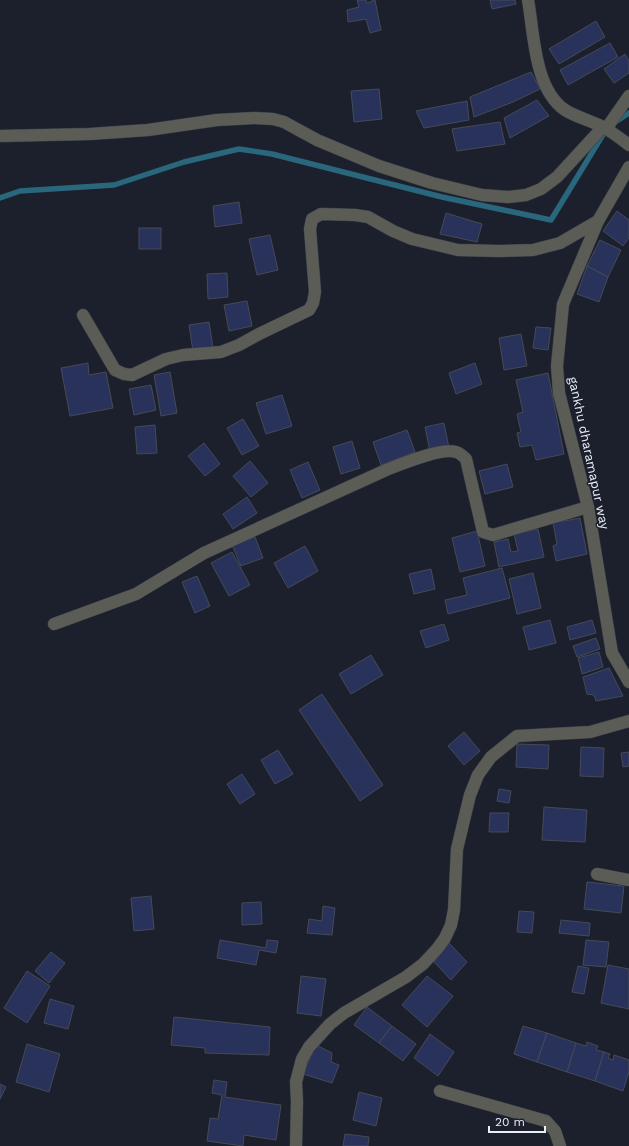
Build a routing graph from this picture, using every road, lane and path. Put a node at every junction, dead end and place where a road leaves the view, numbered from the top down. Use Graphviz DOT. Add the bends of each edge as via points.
graph roads {
  1 [pos="528,0"];
  2 [pos="629,96"];
  3 [pos="605,128"];
  4 [pos="0,136"];
  5 [pos="629,145"];
  6 [pos="629,167"];
  7 [pos="598,221"];
  8 [pos="83,315"];
  9 [pos="588,507"];
  10 [pos="54,624"];
  11 [pos="629,682"];
  12 [pos="629,721"];
  13 [pos="597,874"];
  14 [pos="629,880"];
  15 [pos="440,1091"];
  16 [pos="296,1146"];
  17 [pos="560,1146"];
  1 -- 3 [label="street" via="536,54 550,95 565,110"];
  2 -- 3 [label="street"];
  3 -- 4 [label="street" via="541,189 508,197 482,195 432,183 379,166 273,119 216,120 148,130 90,134"];
  3 -- 5 [label="street"];
  6 -- 7 [label="street, gankhu dharamapur way"];
  7 -- 8 [label="street" via="560,243 533,250 458,250 412,240 368,218 321,214 312,219 310,229 315,292 309,310 221,352 166,359 132,375 115,370"];
  7 -- 9 [label="street, gankhu dharamapur way" via="563,304 557,366 559,393"];
  9 -- 10 [label="street" via="493,534 483,532 466,459 454,451 437,452 386,470 204,553 136,594"];
  9 -- 11 [label="street, gankhu dharamapur way" via="612,653"];
  12 -- 16 [label="street" via="590,732 517,736 491,757 478,775 470,795 457,849 454,910 445,938 423,964 406,977 344,1013 330,1024 310,1047 302,1059 296,1082"];
  13 -- 14 [label="street"];
  15 -- 17 [label="street" via="546,1121 555,1131"];
}
